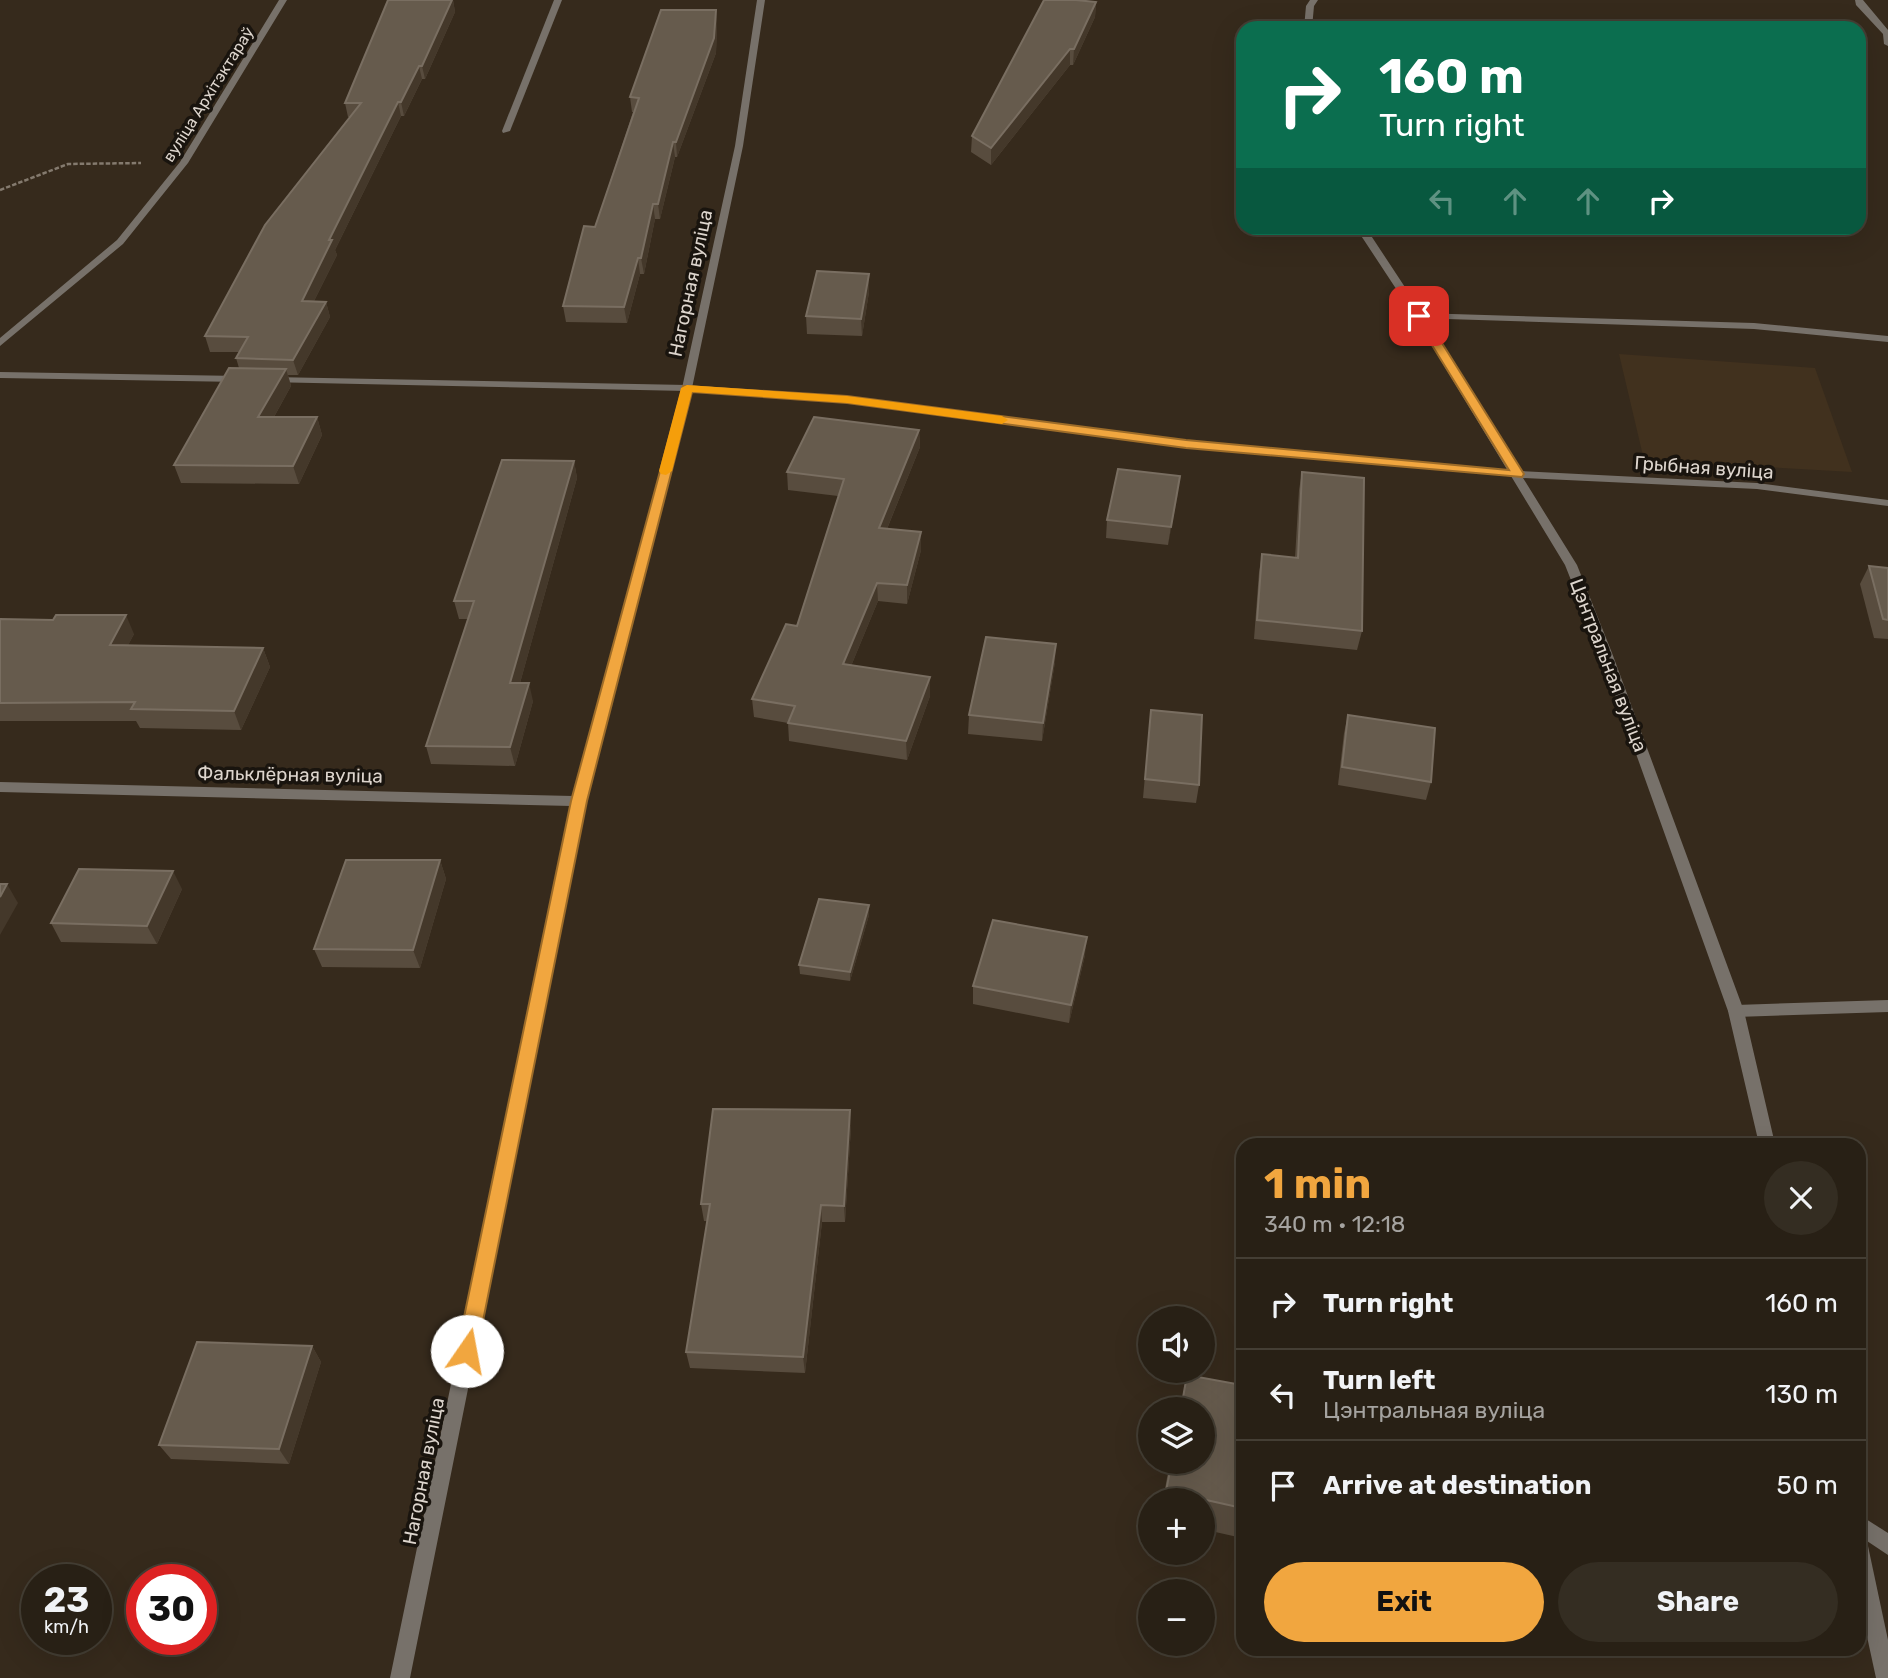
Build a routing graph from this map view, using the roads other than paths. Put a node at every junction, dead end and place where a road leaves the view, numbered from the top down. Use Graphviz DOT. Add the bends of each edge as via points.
graph roads {
  1 [pos="283,0"];
  2 [pos="558,0"];
  3 [pos="761,0"];
  4 [pos="1314,0"];
  5 [pos="1859,0"];
  6 [pos="1309,21"];
  7 [pos="1888,44"];
  8 [pos="506,131"];
  9 [pos="1366,235"];
  10 [pos="1419,316"];
  11 [pos="1888,339"];
  12 [pos="0,342"];
  13 [pos="0,375"];
  14 [pos="247,380"];
  15 [pos="261,380"];
  16 [pos="687,388"];
  17 [pos="1518,474"];
  18 [pos="1888,503"];
  19 [pos="0,787"];
  20 [pos="579,801"];
  21 [pos="1888,1006"];
  22 [pos="1736,1011"];
  23 [pos="1766,1138"];
  24 [pos="1866,1529"];
  25 [pos="1888,1545"];
  26 [pos="1866,1584"];
  27 [pos="400,1678"];
  28 [pos="1886,1678"];
  1 -- 12 [label="street, вуліца Архітэктараў" via="184,163 120,242"];
  2 -- 8 [label="street"];
  3 -- 16 [label="street, Нагорная вуліца" via="739,146"];
  4 -- 6 [label="street"];
  5 -- 7 [label="street" via="1887,34"];
  9 -- 10 [label="street, Цэнтральная вуліца"];
  10 -- 11 [label="street" via="1754,326"];
  10 -- 17 [label="street, Цэнтральная вуліца"];
  13 -- 14 [label="street"];
  15 -- 16 [label="street, Грыбная вуліца"];
  16 -- 17 [label="street, Грыбная вуліца" via="847,400 1186,444"];
  16 -- 20 [label="street, Нагорная вуліца"];
  17 -- 18 [label="street, Грыбная вуліца" via="1757,486"];
  17 -- 22 [label="street, Цэнтральная вуліца" via="1571,565"];
  19 -- 20 [label="street, Фальклёрная вуліца"];
  20 -- 27 [label="street, Нагорная вуліца"];
  21 -- 22 [label="street"];
  22 -- 23 [label="street, Цэнтральная вуліца"];
  24 -- 25 [label="street"];
  26 -- 28 [label="street"];
}
